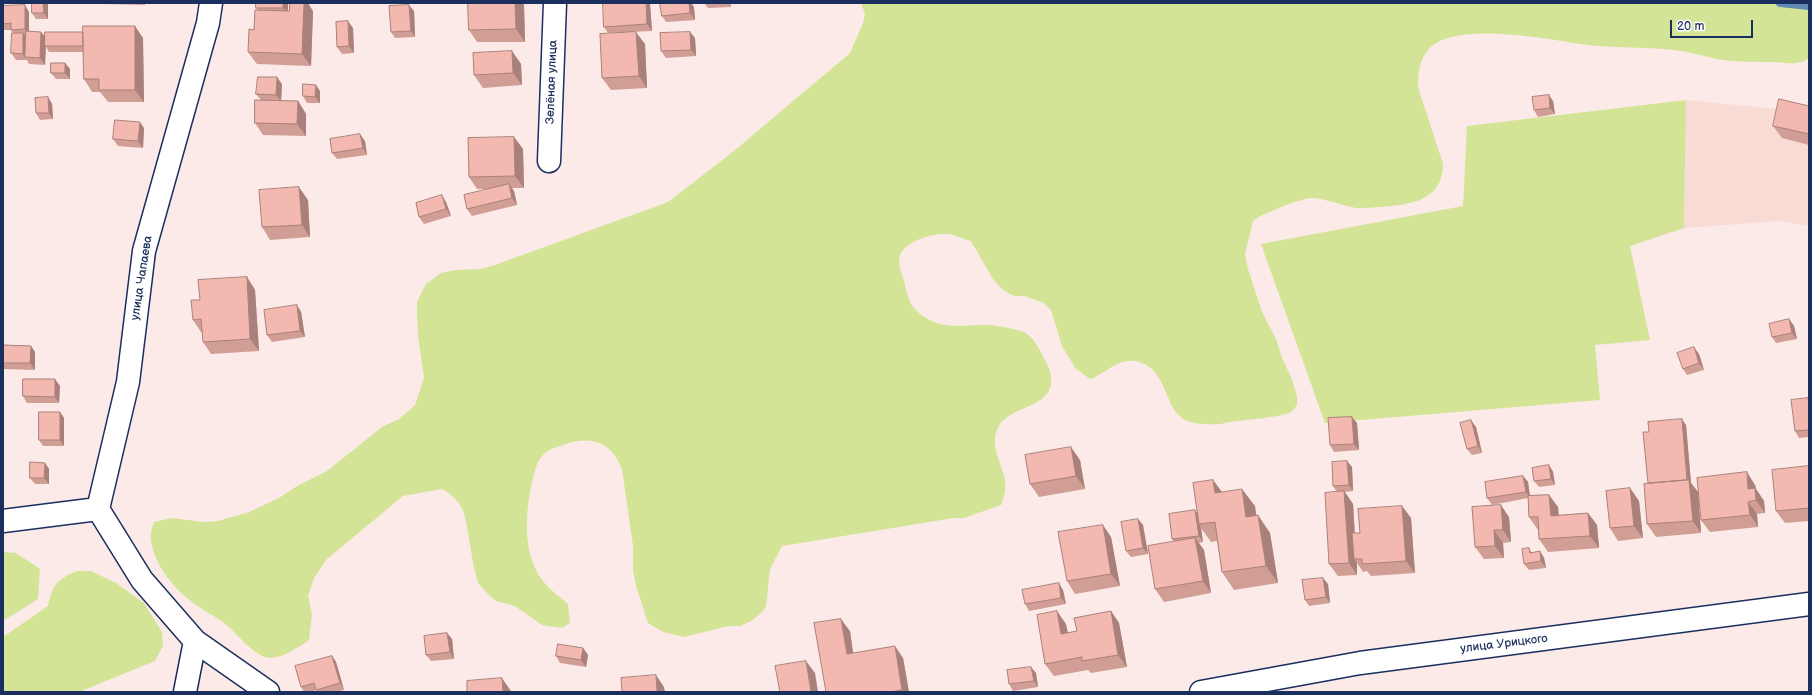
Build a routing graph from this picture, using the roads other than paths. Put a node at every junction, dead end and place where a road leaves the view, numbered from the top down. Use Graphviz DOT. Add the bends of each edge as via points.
graph roads {
  1 [pos="211,3"];
  2 [pos="555,3"];
  3 [pos="550,161"];
  4 [pos="98,509"];
  5 [pos="3,520"];
  6 [pos="1809,604"];
  7 [pos="195,641"];
  8 [pos="185,692"];
  9 [pos="268,692"];
  10 [pos="1201,692"];
  1 -- 4 [label="street, улица Чапаева" via="208,23 144,251 128,382"];
  2 -- 3 [label="street, Зелёная улица"];
  4 -- 5 [label="street"];
  4 -- 7 [label="street" via="142,580"];
  6 -- 10 [label="street, улица Урицкого" via="1360,663"];
  7 -- 8 [label="street"];
  7 -- 9 [label="street"];
}
